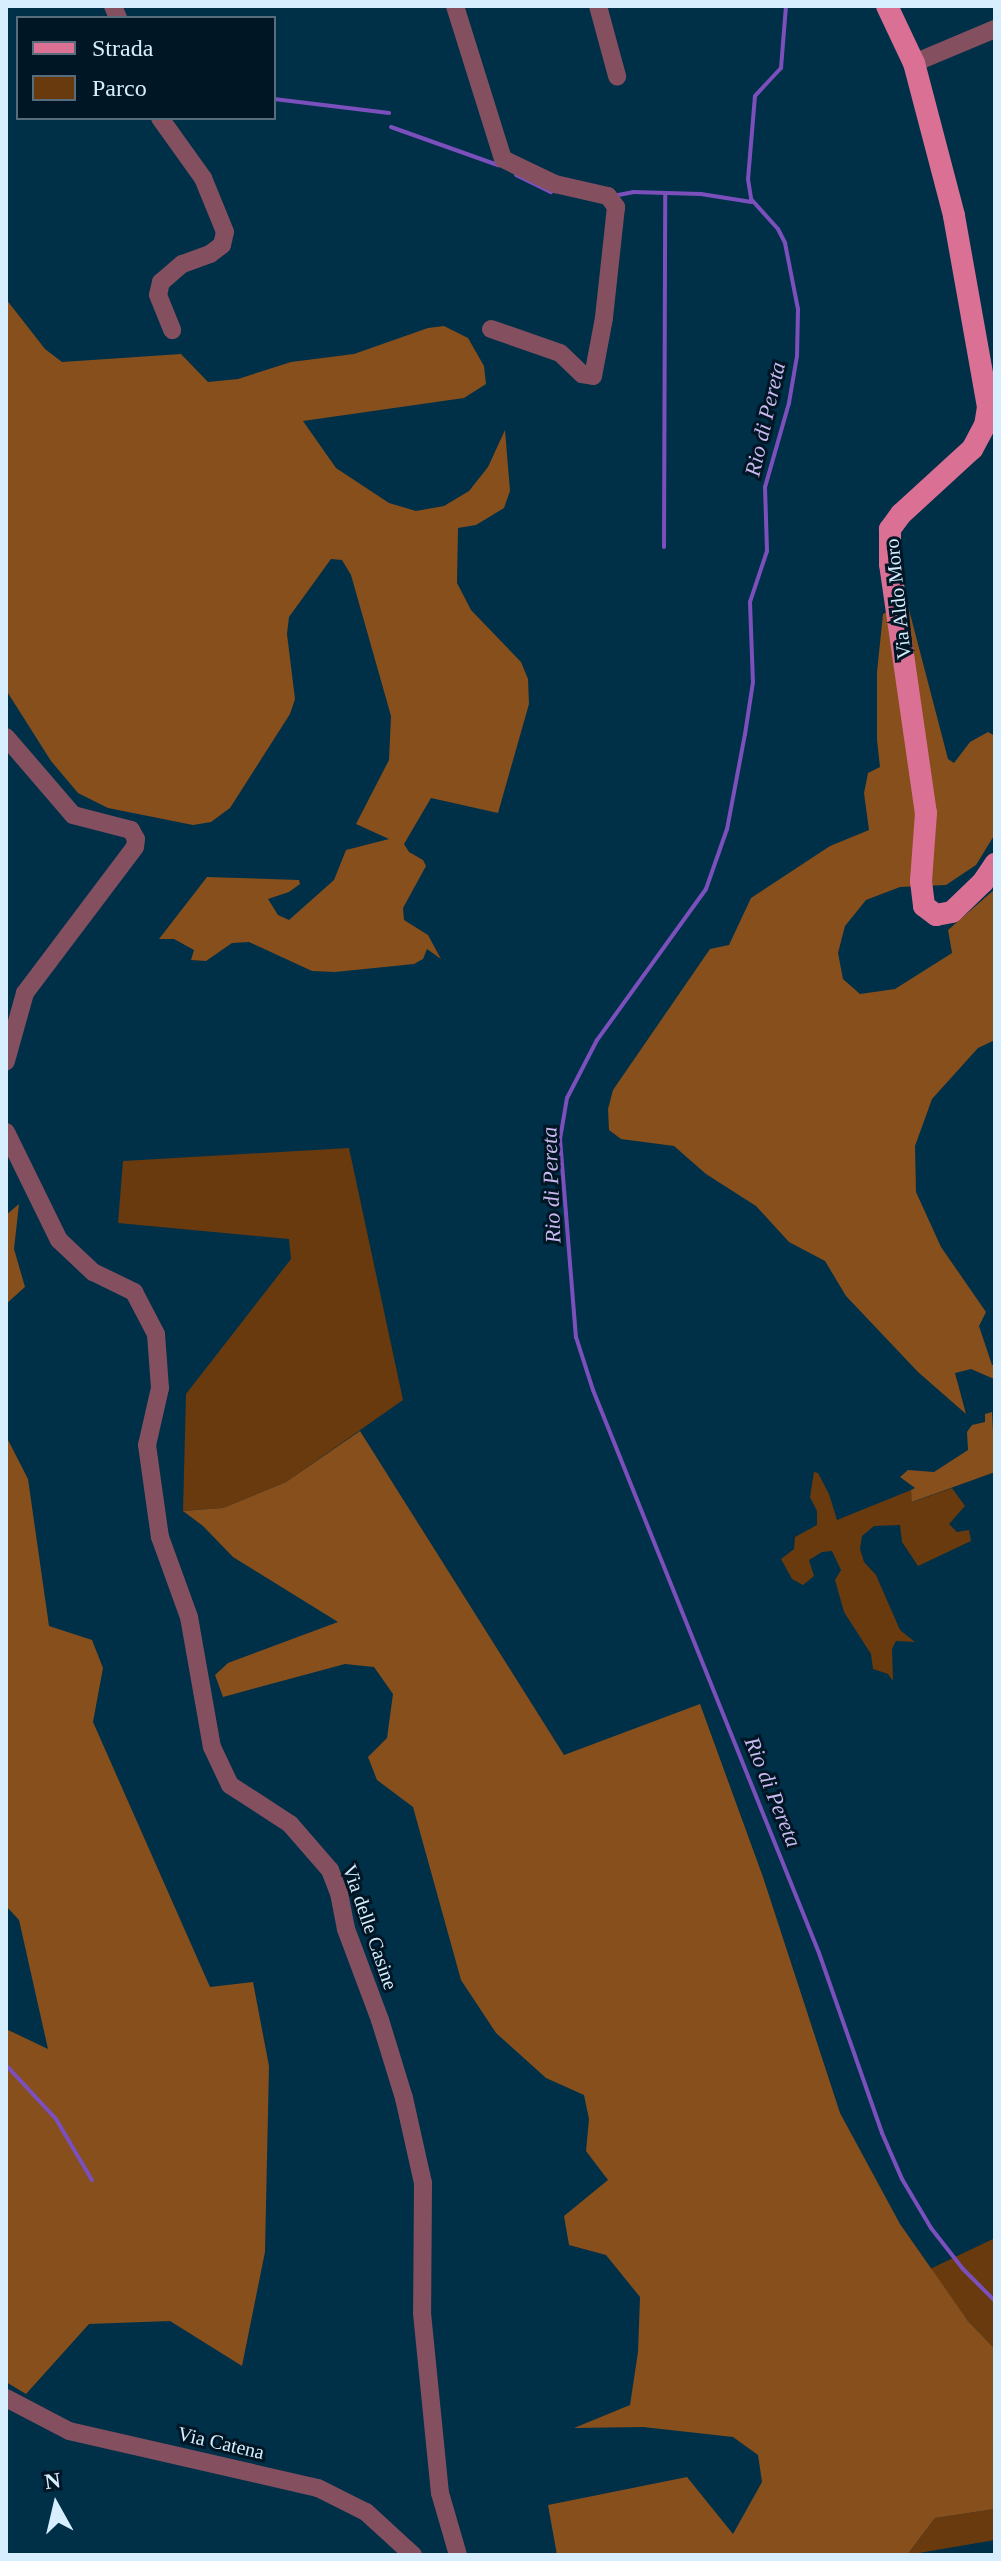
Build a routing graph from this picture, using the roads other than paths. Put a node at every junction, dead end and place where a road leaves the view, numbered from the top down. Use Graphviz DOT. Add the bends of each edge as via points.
graph roads {
  1 [pos="455,6"];
  2 [pos="598,6"];
  3 [pos="887,6"];
  4 [pos="995,29"];
  5 [pos="914,63"];
  6 [pos="617,76"];
  7 [pos="161,120"];
  8 [pos="491,329"];
  9 [pos="172,330"];
  10 [pos="6,737"];
  11 [pos="995,864"];
  12 [pos="6,1061"];
  13 [pos="6,1132"];
  14 [pos="6,2398"];
  15 [pos="413,2555"];
  16 [pos="458,2555"];
  1 -- 8 [label="street" via="503,159 555,184 608,196 616,207 593,376 582,374 560,353"];
  2 -- 6 [label="street"];
  3 -- 5 [label="main road, Via Aldo Moro"];
  4 -- 5 [label="street"];
  5 -- 11 [label="main road, Via Aldo Moro" via="954,216 988,407 972,449 890,529 891,576 926,813 924,906 936,915 952,912"];
  7 -- 9 [label="street" via="203,178 225,232 222,245 182,264 161,282 158,295"];
  10 -- 12 [label="street" via="73,815 131,830 136,839 25,993"];
  13 -- 16 [label="street, Via delle Casine" via="59,1240 93,1272 134,1292 156,1334 160,1388 147,1445 160,1537 189,1617 212,1747 230,1785 290,1824 330,1870 380,2020 423,2183 422,2313 440,2493"];
  14 -- 15 [label="street, Via Catena" via="69,2431 318,2488 366,2512"];
}
